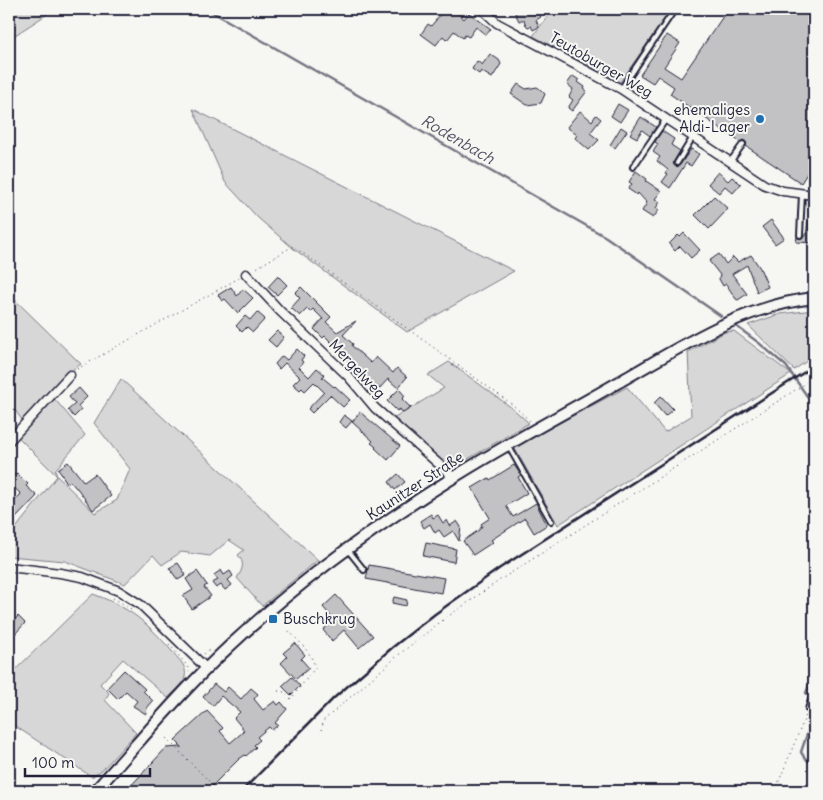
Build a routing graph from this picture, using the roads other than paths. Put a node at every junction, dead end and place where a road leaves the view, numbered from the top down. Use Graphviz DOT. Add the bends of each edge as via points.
graph roads {
  1 [pos="482,9"];
  2 [pos="675,9"];
  3 [pos="621,89"];
  4 [pos="666,119"];
  5 [pos="693,137"];
  6 [pos="743,144"];
  7 [pos="730,162"];
  8 [pos="677,164"];
  9 [pos="633,167"];
  10 [pos="802,194"];
  11 [pos="814,195"];
  12 [pos="800,235"];
  13 [pos="246,274"];
  14 [pos="814,298"];
  15 [pos="70,375"];
  16 [pos="9,441"];
  17 [pos="508,445"];
  18 [pos="452,478"];
  19 [pos="551,521"];
  20 [pos="347,549"];
  21 [pos="9,567"];
  22 [pos="364,570"];
  23 [pos="207,669"];
  24 [pos="814,691"];
  25 [pos="808,709"];
  26 [pos="95,791"];
  1 -- 3 [label="street, Teutoburger Weg" via="497,23"];
  2 -- 3 [label="lane"];
  3 -- 4 [label="street, Teutoburger Weg"];
  4 -- 5 [label="street, Teutoburger Weg"];
  4 -- 9 [label="lane"];
  5 -- 7 [label="street, Teutoburger Weg"];
  5 -- 8 [label="lane"];
  6 -- 7 [label="lane"];
  7 -- 10 [label="street, Teutoburger Weg" via="765,185"];
  10 -- 11 [label="street, Teutoburger Weg"];
  10 -- 12 [label="lane"];
  13 -- 18 [label="street, Mergelweg" via="348,376 375,408"];
  14 -- 17 [label="street, Kaunitzer Straße" via="760,309 722,326"];
  15 -- 16 [label="street"];
  17 -- 18 [label="street, Kaunitzer Straße"];
  17 -- 19 [label="lane"];
  18 -- 20 [label="street, Kaunitzer Straße"];
  20 -- 22 [label="lane"];
  20 -- 23 [label="street, Kaunitzer Straße" via="234,642"];
  21 -- 23 [label="street" via="82,577 119,591 141,605"];
  23 -- 26 [label="street, Kaunitzer Straße"];
  24 -- 25 [label="lane"];
}
